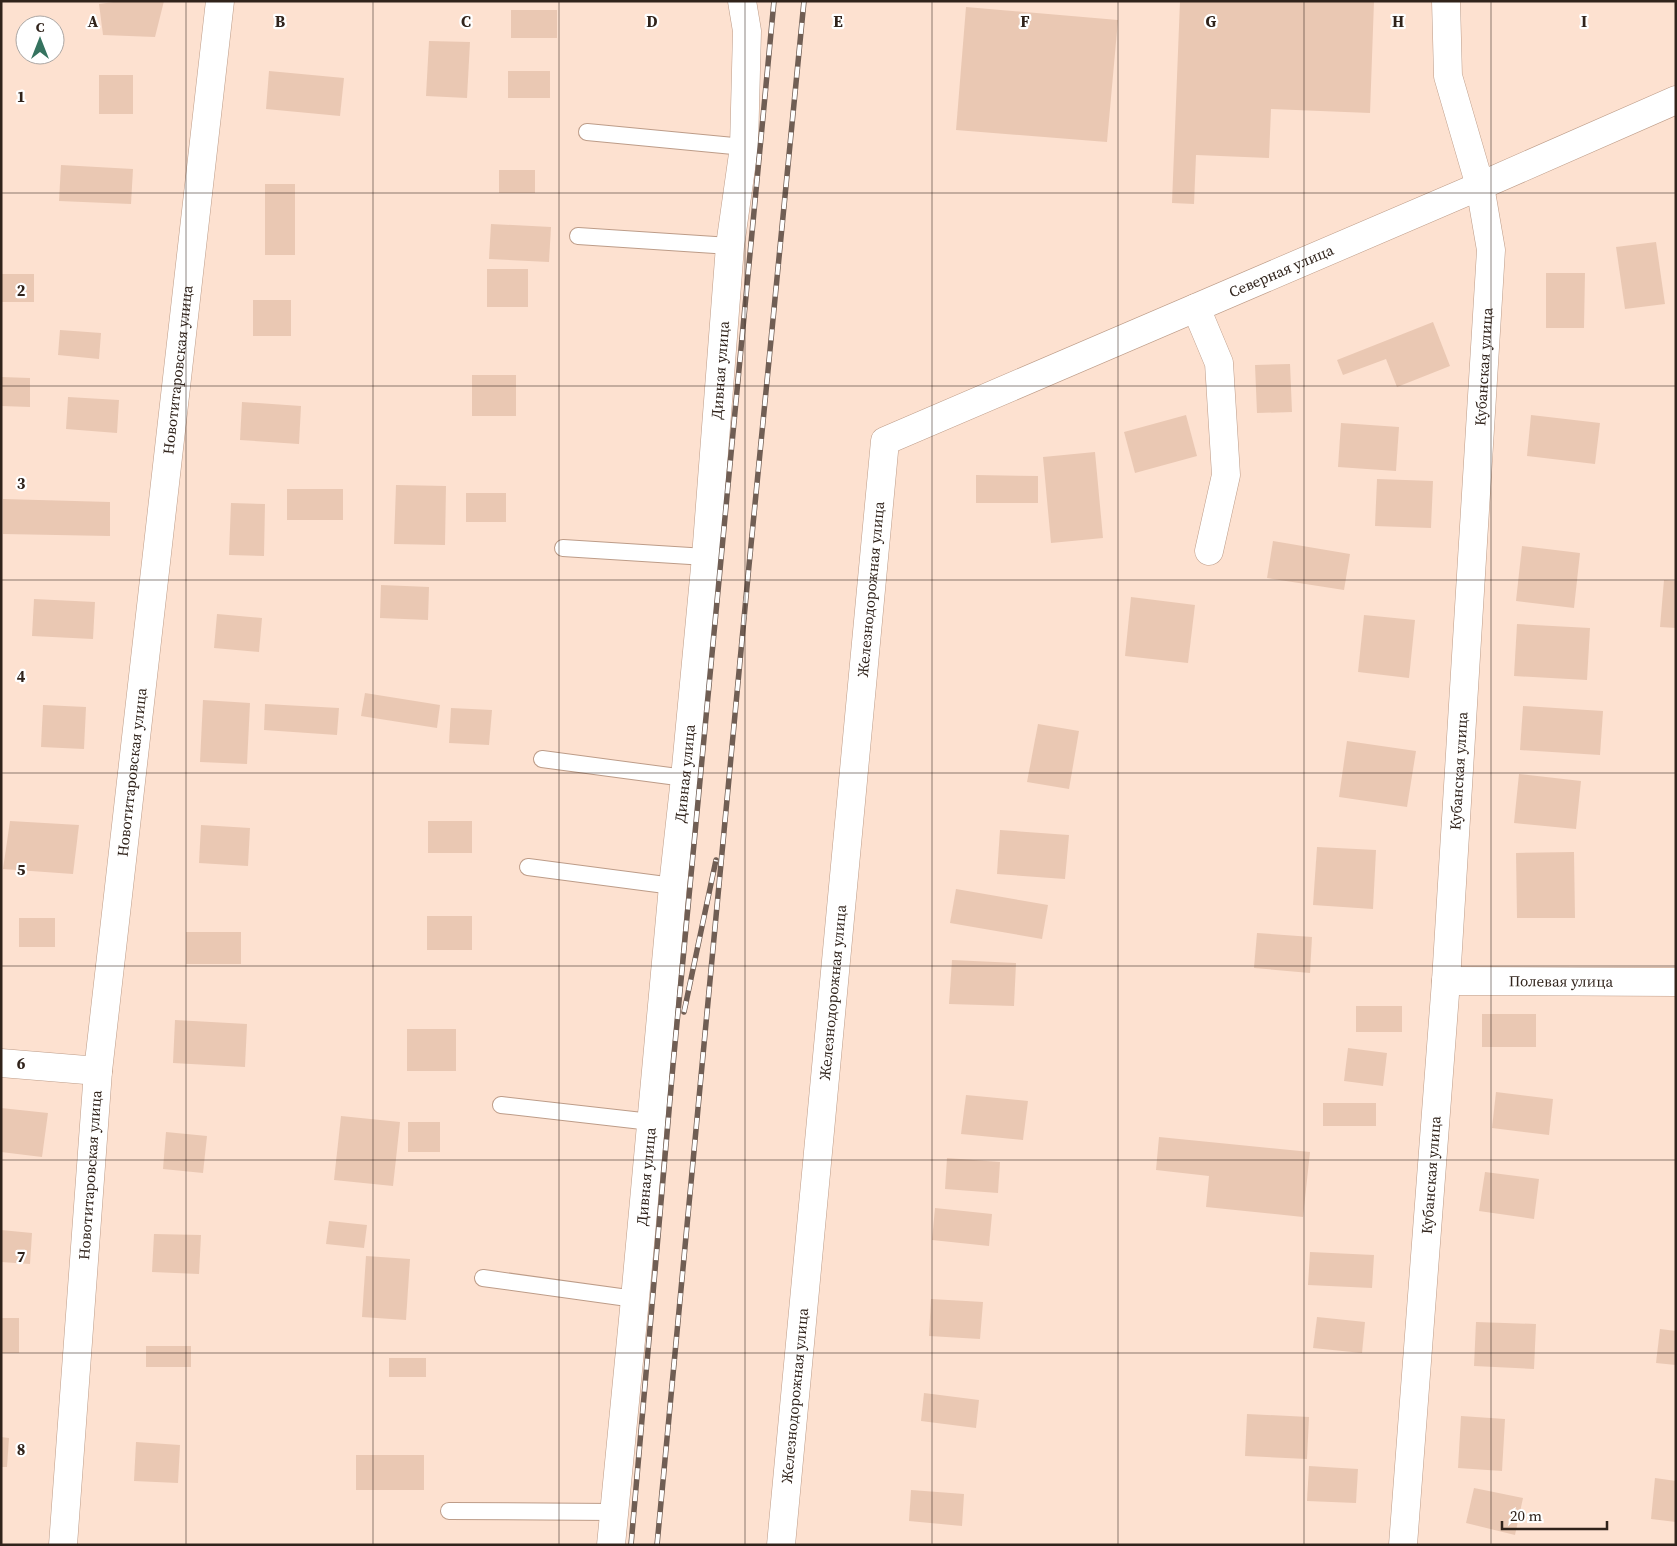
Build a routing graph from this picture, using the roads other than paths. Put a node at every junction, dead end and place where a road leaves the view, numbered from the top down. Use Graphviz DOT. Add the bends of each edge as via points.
graph roads {
  1 [pos="220,1"];
  2 [pos="742,1"];
  3 [pos="1446,1"];
  4 [pos="1676,100"];
  5 [pos="587,132"];
  6 [pos="744,147"];
  7 [pos="1480,186"];
  8 [pos="578,236"];
  9 [pos="730,246"];
  10 [pos="1196,308"];
  11 [pos="885,441"];
  12 [pos="563,548"];
  13 [pos="1209,551"];
  14 [pos="706,557"];
  15 [pos="542,759"];
  16 [pos="685,778"];
  17 [pos="528,867"];
  18 [pos="672,886"];
  19 [pos="1446,981"];
  20 [pos="1676,982"];
  21 [pos="1,1063"];
  22 [pos="98,1071"];
  23 [pos="501,1105"];
  24 [pos="651,1122"];
  25 [pos="483,1278"];
  26 [pos="635,1298"];
  27 [pos="448,1511"];
  28 [pos="614,1512"];
  29 [pos="63,1545"];
  30 [pos="611,1545"];
  31 [pos="781,1545"];
  32 [pos="1403,1545"];
  1 -- 22 [label="street, Новотитаровская улица"];
  2 -- 6 [label="street, Дивная улица" via="747,31"];
  3 -- 7 [label="street, Кубанская улица" via="1448,76"];
  4 -- 7 [label="street, Северная улица"];
  5 -- 6 [label="lane"];
  6 -- 9 [label="street, Дивная улица"];
  7 -- 10 [label="street, Северная улица"];
  7 -- 19 [label="street, Кубанская улица" via="1491,250"];
  8 -- 9 [label="lane"];
  9 -- 14 [label="street, Дивная улица"];
  10 -- 11 [label="street, Северная улица"];
  10 -- 13 [label="street" via="1219,363 1226,475"];
  11 -- 31 [label="street, Железнодорожная улица"];
  12 -- 14 [label="lane"];
  14 -- 16 [label="street, Дивная улица"];
  15 -- 16 [label="lane"];
  16 -- 18 [label="street, Дивная улица"];
  17 -- 18 [label="lane"];
  18 -- 24 [label="street, Дивная улица"];
  19 -- 20 [label="street, Полевая улица"];
  19 -- 32 [label="street, Кубанская улица"];
  21 -- 22 [label="street"];
  22 -- 29 [label="street, Новотитаровская улица"];
  23 -- 24 [label="lane"];
  24 -- 26 [label="street, Дивная улица"];
  25 -- 26 [label="lane"];
  26 -- 28 [label="street, Дивная улица"];
  27 -- 28 [label="lane"];
  28 -- 30 [label="street, Дивная улица"];
}
